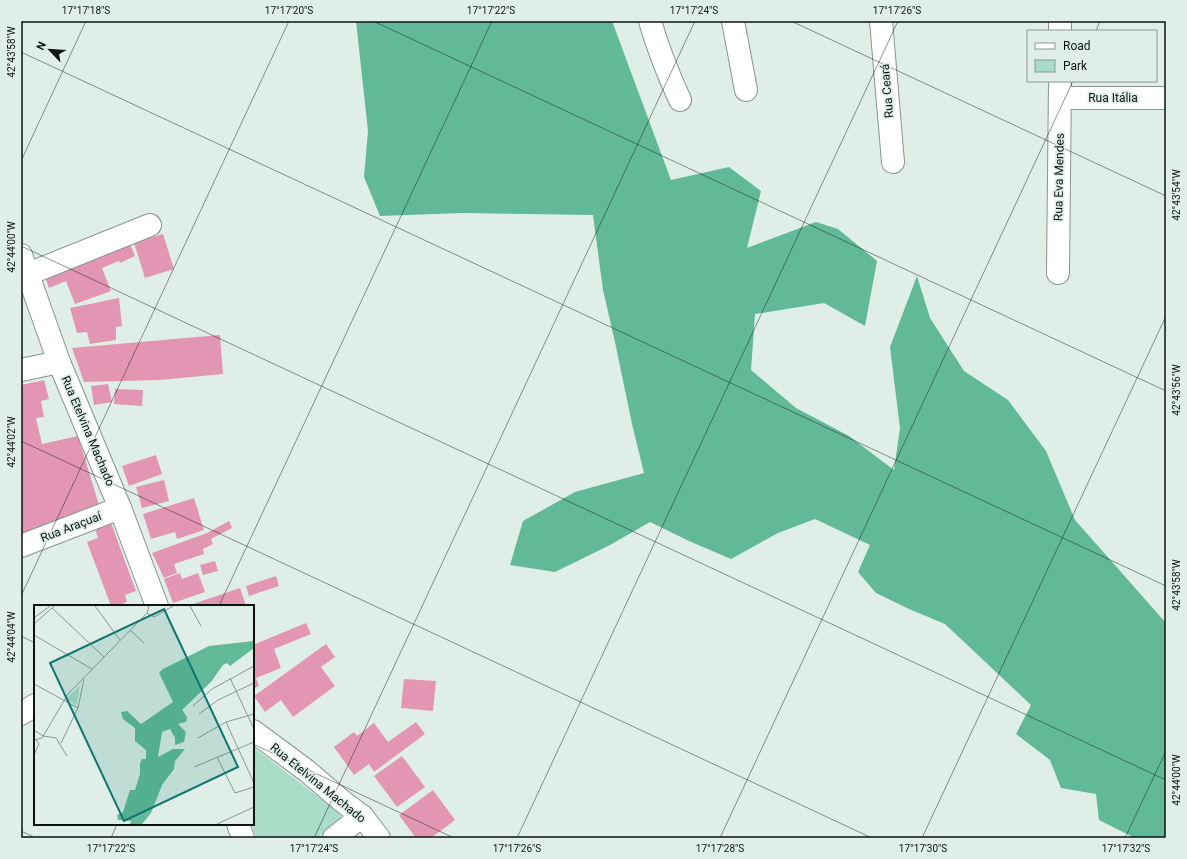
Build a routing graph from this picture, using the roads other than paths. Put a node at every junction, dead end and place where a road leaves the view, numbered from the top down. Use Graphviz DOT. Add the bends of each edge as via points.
graph roads {
  1 [pos="650,21"];
  2 [pos="733,21"];
  3 [pos="881,21"];
  4 [pos="1060,89"];
  5 [pos="746,90"];
  6 [pos="1166,98"];
  7 [pos="680,100"];
  8 [pos="893,162"];
  9 [pos="150,225"];
  10 [pos="25,265"];
  11 [pos="1058,272"];
  12 [pos="59,362"];
  13 [pos="21,370"];
  14 [pos="120,508"];
  15 [pos="21,546"];
  16 [pos="157,605"];
  17 [pos="34,706"];
  18 [pos="21,714"];
  19 [pos="254,732"];
  20 [pos="362,816"];
  21 [pos="238,825"];
  22 [pos="243,838"];
  23 [pos="334,838"];
  24 [pos="380,838"];
  1 -- 7 [label="street" via="666,71"];
  2 -- 5 [label="street"];
  3 -- 8 [label="street, Rua Ceará"];
  4 -- 6 [label="street, Rua Itália"];
  4 -- 11 [label="street, Rua Eva Mendes"];
  9 -- 10 [label="street"];
  10 -- 12 [label="street, Rua Etelvina Machado"];
  12 -- 13 [label="street"];
  12 -- 14 [label="street, Rua Etelvina Machado"];
  14 -- 15 [label="street, Rua Araçuaí"];
  14 -- 16 [label="street, Rua Etelvina Machado"];
  17 -- 18 [label="street"];
  19 -- 20 [label="street, Rua Etelvina Machado"];
  20 -- 23 [label="street"];
  20 -- 24 [label="street, Rua Etelvina Machado"];
  21 -- 22 [label="street"];
}
